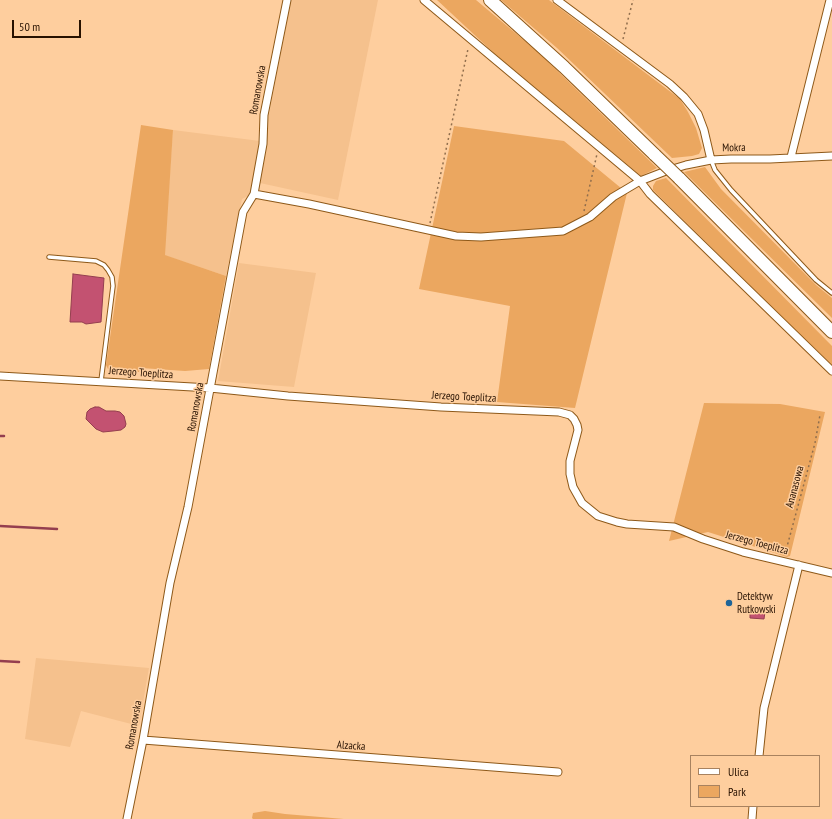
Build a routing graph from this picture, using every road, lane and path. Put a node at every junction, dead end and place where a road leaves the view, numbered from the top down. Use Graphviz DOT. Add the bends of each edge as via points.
graph roads {
  1 [pos="287,0"];
  2 [pos="424,0"];
  3 [pos="490,0"];
  4 [pos="557,0"];
  5 [pos="633,0"];
  6 [pos="830,0"];
  7 [pos="470,39"];
  8 [pos="621,48"];
  9 [pos="599,147"];
  10 [pos="832,156"];
  11 [pos="791,157"];
  12 [pos="711,160"];
  13 [pos="640,181"];
  14 [pos="254,194"];
  15 [pos="582,222"];
  16 [pos="428,230"];
  17 [pos="49,257"];
  18 [pos="832,293"];
  19 [pos="832,332"];
  20 [pos="832,371"];
  21 [pos="0,376"];
  22 [pos="101,382"];
  23 [pos="210,388"];
  24 [pos="820,415"];
  25 [pos="783,562"];
  26 [pos="799,565"];
  27 [pos="832,572"];
  28 [pos="143,740"];
  29 [pos="759,755"];
  30 [pos="558,772"];
  31 [pos="753,807"];
  32 [pos="128,819"];
  33 [pos="752,819"];
  1 -- 14 [label="street, Romanowska" via="264,115 263,144"];
  2 -- 7 [label="street"];
  3 -- 19 [label="main road, bridge" via="655,154"];
  4 -- 8 [label="street"];
  5 -- 8 [label="path"];
  6 -- 11 [label="street"];
  7 -- 9 [label="street"];
  7 -- 16 [label="path"];
  8 -- 12 [label="street" via="670,84 692,105 701,122"];
  9 -- 13 [label="street"];
  9 -- 15 [label="path"];
  10 -- 11 [label="street, Mokra"];
  11 -- 12 [label="street, Mokra"];
  12 -- 13 [label="street, Mokra" via="679,167"];
  12 -- 18 [label="lane" via="715,170 731,190 816,280"];
  13 -- 15 [label="street, Mokra"];
  13 -- 20 [label="street" via="650,194"];
  14 -- 16 [label="street, Mokra"];
  14 -- 23 [label="street, Romanowska" via="243,212"];
  15 -- 16 [label="street, Mokra" via="563,231 482,237 456,236"];
  17 -- 22 [label="lane" via="96,261 104,265 112,277"];
  21 -- 22 [label="street, Jerzego Toeplitza"];
  22 -- 23 [label="street, Jerzego Toeplitza"];
  23 -- 25 [label="street, Jerzego Toeplitza" via="335,400 554,411 566,414 574,419 578,430 570,461 571,482 578,498 593,513 617,522 674,527 723,546"];
  23 -- 28 [label="street, Romanowska" via="188,507 170,583"];
  24 -- 25 [label="path, Ananasowa"];
  25 -- 26 [label="street, Jerzego Toeplitza"];
  26 -- 27 [label="street, Jerzego Toeplitza"];
  26 -- 29 [label="street" via="764,708"];
  28 -- 30 [label="street, Alzacka"];
  28 -- 32 [label="street, Romanowska"];
  31 -- 33 [label="street"];
}
